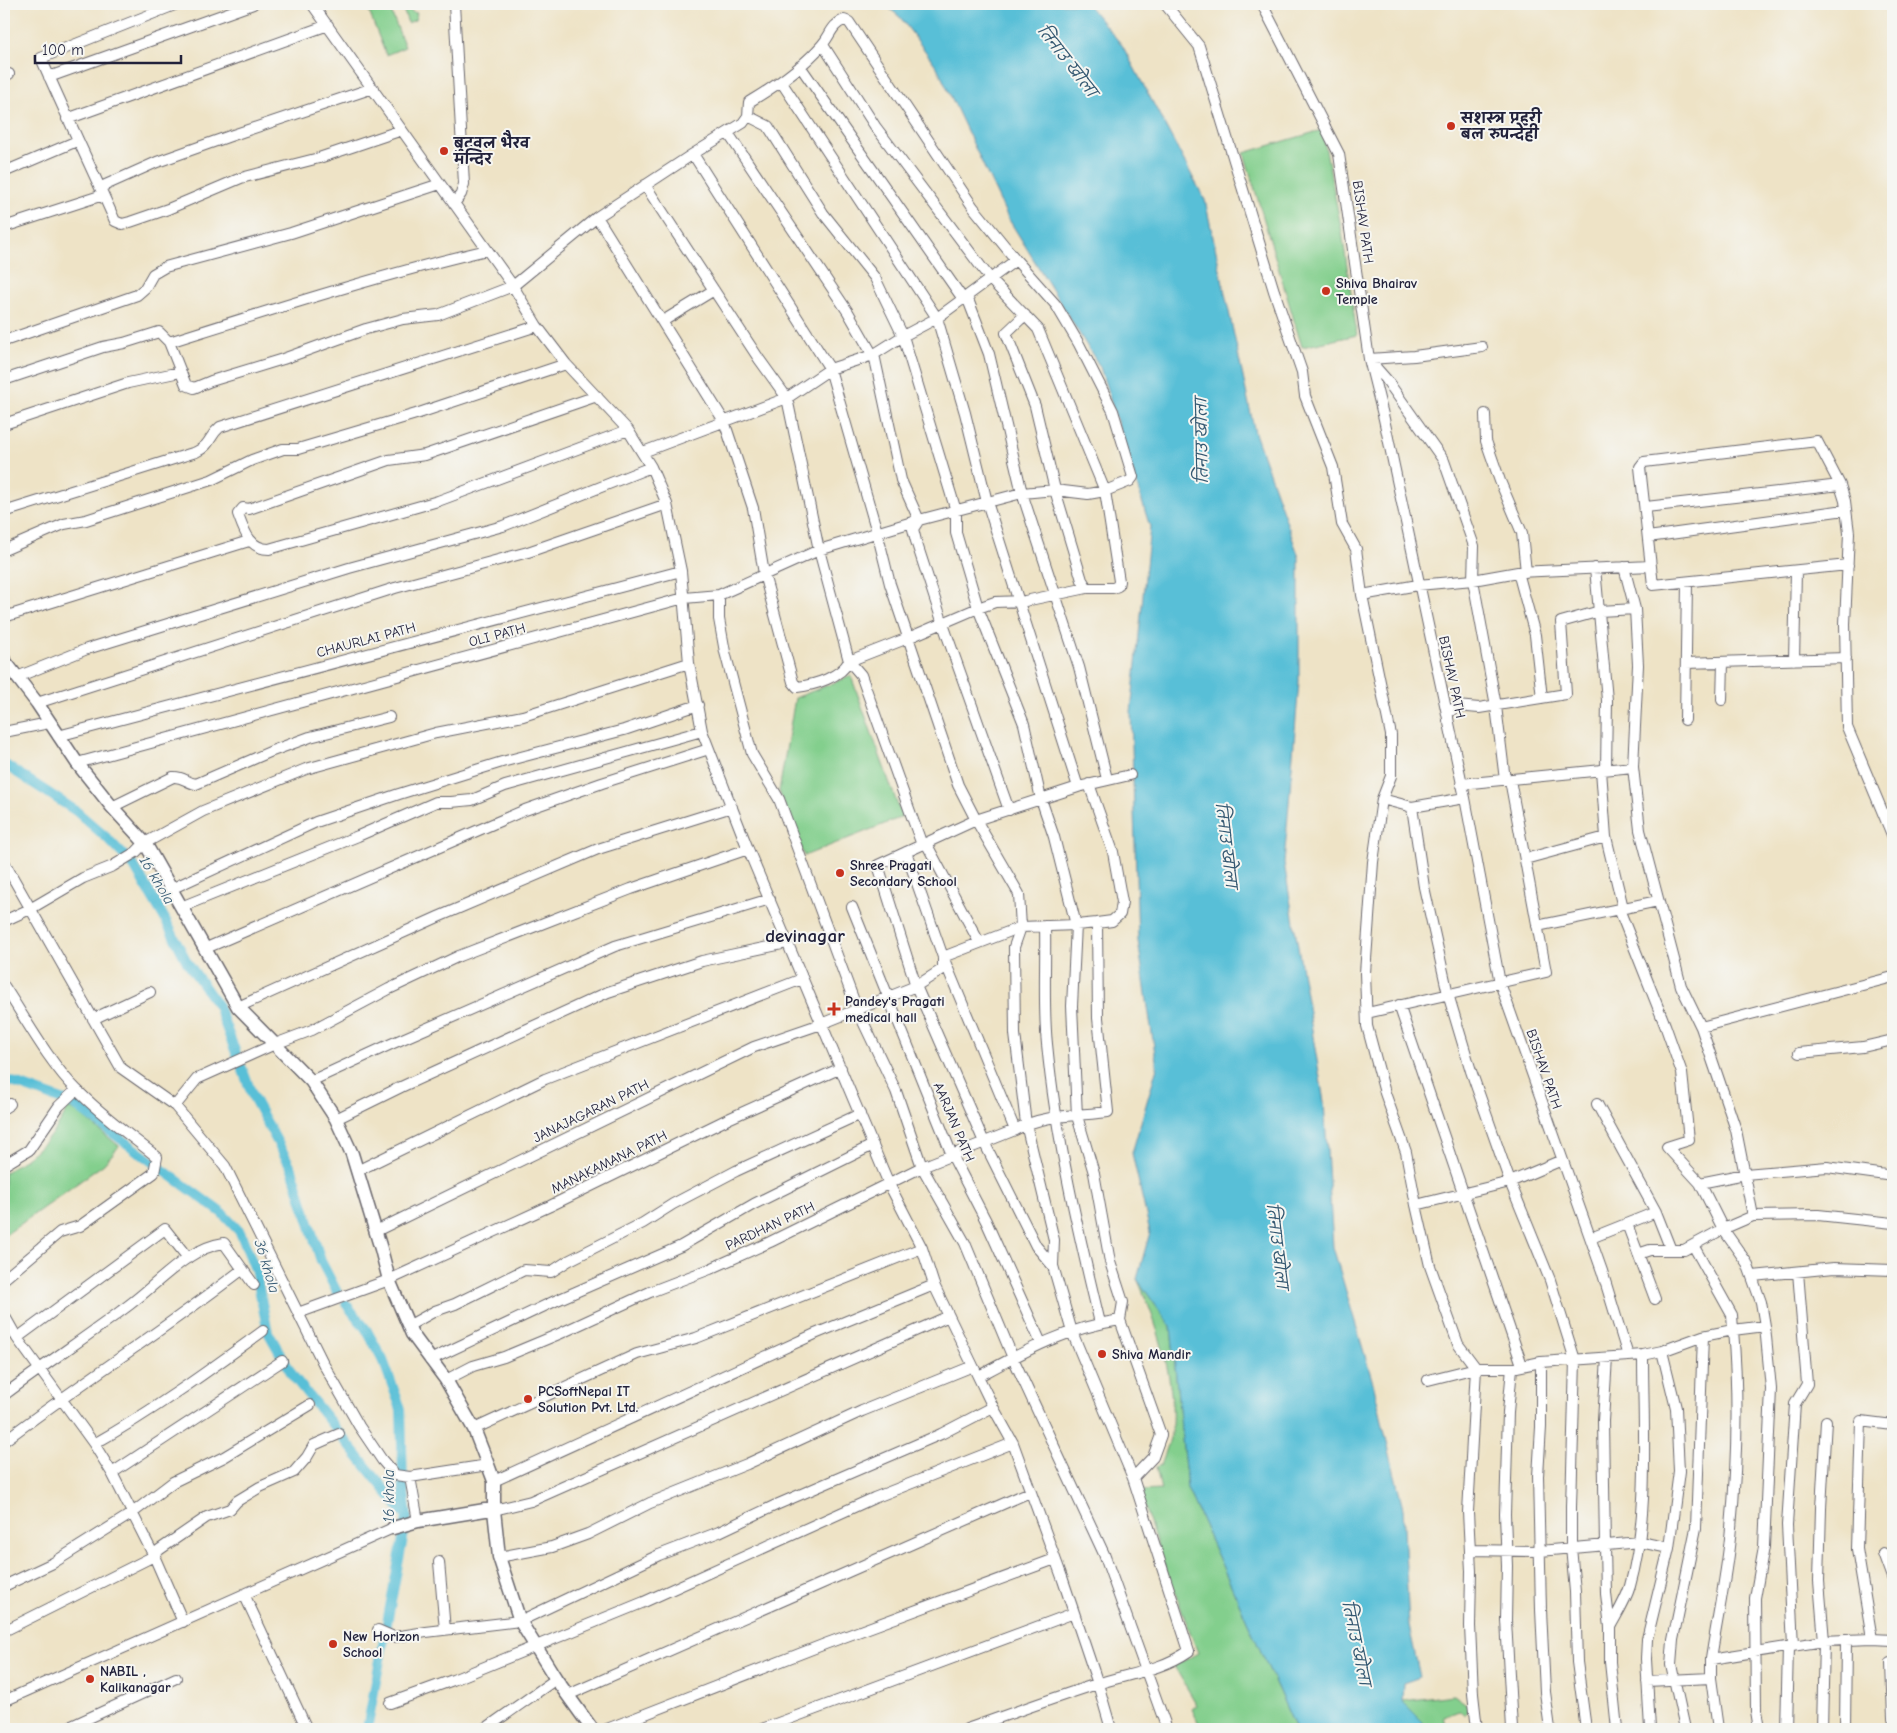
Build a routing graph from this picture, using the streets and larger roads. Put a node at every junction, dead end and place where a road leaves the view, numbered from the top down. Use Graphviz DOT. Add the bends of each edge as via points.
graph roads {
  1 [pos="177,4"];
  2 [pos="253,4"];
  3 [pos="312,4"];
  4 [pos="454,4"];
  5 [pos="1165,4"];
  6 [pos="1262,4"];
  7 [pos="328,25"];
  8 [pos="823,44"];
  9 [pos="800,66"];
  10 [pos="49,77"];
  11 [pos="782,82"];
  12 [pos="372,88"];
  13 [pos="748,116"];
  14 [pos="67,119"];
  15 [pos="402,130"];
  16 [pos="728,133"];
  17 [pos="77,141"];
  18 [pos="693,154"];
  19 [pos="4,172"];
  20 [pos="440,184"];
  21 [pos="644,185"];
  22 [pos="102,191"];
  23 [pos="454,204"];
  24 [pos="597,217"];
  25 [pos="4,227"];
  26 [pos="487,250"];
  27 [pos="1016,260"];
  28 [pos="991,280"];
  29 [pos="513,286"];
  30 [pos="714,290"];
  31 [pos="965,298"];
  32 [pos="1025,315"];
  33 [pos="937,318"];
  34 [pos="663,321"];
  35 [pos="537,326"];
  36 [pos="903,336"];
  37 [pos="4,341"];
  38 [pos="169,342"];
  39 [pos="1482,347"];
  40 [pos="873,355"];
  41 [pos="1369,359"];
  42 [pos="566,364"];
  43 [pos="830,368"];
  44 [pos="180,372"];
  45 [pos="4,380"];
  46 [pos="597,396"];
  47 [pos="787,398"];
  48 [pos="1485,414"];
  49 [pos="724,421"];
  50 [pos="4,424"];
  51 [pos="628,430"];
  52 [pos="643,452"];
  53 [pos="652,467"];
  54 [pos="1840,485"];
  55 [pos="1055,490"];
  56 [pos="1105,491"];
  57 [pos="1022,493"];
  58 [pos="987,502"];
  59 [pos="668,504"];
  60 [pos="1646,507"];
  61 [pos="1846,510"];
  62 [pos="956,511"];
  63 [pos="4,512"];
  64 [pos="919,520"];
  65 [pos="877,532"];
  66 [pos="1648,538"];
  67 [pos="249,541"];
  68 [pos="4,550"];
  69 [pos="819,550"];
  70 [pos="1848,565"];
  71 [pos="1651,566"];
  72 [pos="1624,567"];
  73 [pos="1595,568"];
  74 [pos="681,571"];
  75 [pos="1796,571"];
  76 [pos="1522,572"];
  77 [pos="764,574"];
  78 [pos="1473,580"];
  79 [pos="1687,582"];
  80 [pos="1418,585"];
  81 [pos="1087,588"];
  82 [pos="719,595"];
  83 [pos="1055,595"];
  84 [pos="1362,595"];
  85 [pos="684,598"];
  86 [pos="1019,600"];
  87 [pos="978,608"];
  88 [pos="1635,609"];
  89 [pos="1600,611"];
  90 [pos="4,617"];
  91 [pos="942,624"];
  92 [pos="908,638"];
  93 [pos="1846,658"];
  94 [pos="4,660"];
  95 [pos="1794,660"];
  96 [pos="849,661"];
  97 [pos="1723,662"];
  98 [pos="689,663"];
  99 [pos="1686,663"];
  100 [pos="17,677"];
  101 [pos="1542,698"];
  102 [pos="1722,700"];
  103 [pos="37,703"];
  104 [pos="698,705"];
  105 [pos="1496,706"];
  106 [pos="389,717"];
  107 [pos="1685,720"];
  108 [pos="1448,722"];
  109 [pos="50,723"];
  110 [pos="702,731"];
  111 [pos="4,732"];
  112 [pos="58,736"];
  113 [pos="709,750"];
  114 [pos="77,763"];
  115 [pos="1633,767"];
  116 [pos="1603,770"];
  117 [pos="1130,775"];
  118 [pos="1107,779"];
  119 [pos="1508,780"];
  120 [pos="1088,784"];
  121 [pos="1461,784"];
  122 [pos="1078,787"];
  123 [pos="1464,798"];
  124 [pos="1041,799"];
  125 [pos="1382,799"];
  126 [pos="112,807"];
  127 [pos="732,807"];
  128 [pos="1412,807"];
  129 [pos="1009,810"];
  130 [pos="976,820"];
  131 [pos="1606,837"];
  132 [pos="1893,837"];
  133 [pos="924,844"];
  134 [pos="140,847"];
  135 [pos="748,849"];
  136 [pos="906,852"];
  137 [pos="1525,859"];
  138 [pos="4,862"];
  139 [pos="171,889"];
  140 [pos="770,898"];
  141 [pos="1658,901"];
  142 [pos="181,907"];
  143 [pos="852,907"];
  144 [pos="1621,908"];
  145 [pos="30,909"];
  146 [pos="4,921"];
  147 [pos="1097,923"];
  148 [pos="1076,925"];
  149 [pos="1045,926"];
  150 [pos="1537,926"];
  151 [pos="1021,927"];
  152 [pos="787,942"];
  153 [pos="979,942"];
  154 [pos="204,949"];
  155 [pos="943,957"];
  156 [pos="1893,977"];
  157 [pos="802,978"];
  158 [pos="1500,983"];
  159 [pos="4,986"];
  160 [pos="916,986"];
  161 [pos="150,992"];
  162 [pos="1448,994"];
  163 [pos="889,996"];
  164 [pos="1399,1005"];
  165 [pos="238,1007"];
  166 [pos="857,1009"];
  167 [pos="1367,1012"];
  168 [pos="93,1019"];
  169 [pos="821,1024"];
  170 [pos="1701,1027"];
  171 [pos="1893,1040"];
  172 [pos="275,1044"];
  173 [pos="1798,1053"];
  174 [pos="841,1068"];
  175 [pos="311,1082"];
  176 [pos="76,1090"];
  177 [pos="1597,1104"];
  178 [pos="175,1106"];
  179 [pos="860,1114"];
  180 [pos="1056,1116"];
  181 [pos="1077,1116"];
  182 [pos="336,1119"];
  183 [pos="1026,1124"];
  184 [pos="1015,1130"];
  185 [pos="984,1142"];
  186 [pos="873,1145"];
  187 [pos="952,1155"];
  188 [pos="1562,1160"];
  189 [pos="4,1166"];
  190 [pos="922,1167"];
  191 [pos="357,1171"];
  192 [pos="1745,1174"];
  193 [pos="1893,1176"];
  194 [pos="1510,1182"];
  195 [pos="1700,1183"];
  196 [pos="889,1184"];
  197 [pos="1462,1194"];
  198 [pos="1416,1205"];
  199 [pos="1656,1212"];
  200 [pos="1754,1216"];
  201 [pos="1893,1223"];
  202 [pos="1627,1224"];
  203 [pos="1723,1229"];
  204 [pos="376,1231"];
  205 [pos="1591,1238"];
  206 [pos="1693,1245"];
  207 [pos="922,1248"];
  208 [pos="1671,1250"];
  209 [pos="1638,1254"];
  210 [pos="188,1258"];
  211 [pos="1053,1266"];
  212 [pos="243,1269"];
  213 [pos="1893,1270"];
  214 [pos="1798,1272"];
  215 [pos="1753,1276"];
  216 [pos="4,1279"];
  217 [pos="389,1280"];
  218 [pos="934,1284"];
  219 [pos="254,1285"];
  220 [pos="1655,1299"];
  221 [pos="298,1313"];
  222 [pos="4,1315"];
  223 [pos="949,1316"];
  224 [pos="1120,1320"];
  225 [pos="1100,1323"];
  226 [pos="408,1326"];
  227 [pos="1765,1326"];
  228 [pos="7,1328"];
  229 [pos="1733,1330"];
  230 [pos="263,1331"];
  231 [pos="1072,1332"];
  232 [pos="1704,1336"];
  233 [pos="16,1338"];
  234 [pos="1041,1342"];
  235 [pos="1662,1350"];
  236 [pos="1643,1355"];
  237 [pos="1628,1356"];
  238 [pos="1013,1358"];
  239 [pos="1607,1358"];
  240 [pos="430,1360"];
  241 [pos="1575,1360"];
  242 [pos="282,1361"];
  243 [pos="1541,1362"];
  244 [pos="973,1366"];
  245 [pos="1517,1366"];
  246 [pos="38,1368"];
  247 [pos="1476,1368"];
  248 [pos="979,1376"];
  249 [pos="446,1380"];
  250 [pos="1428,1380"];
  251 [pos="4,1394"];
  252 [pos="61,1398"];
  253 [pos="310,1405"];
  254 [pos="993,1407"];
  255 [pos="1826,1421"];
  256 [pos="1893,1425"];
  257 [pos="474,1429"];
  258 [pos="338,1434"];
  259 [pos="4,1441"];
  260 [pos="1013,1443"];
  261 [pos="94,1444"];
  262 [pos="488,1464"];
  263 [pos="112,1473"];
  264 [pos="410,1477"];
  265 [pos="1133,1478"];
  266 [pos="494,1481"];
  267 [pos="1030,1492"];
  268 [pos="494,1510"];
  269 [pos="131,1514"];
  270 [pos="415,1522"];
  271 [pos="392,1528"];
  272 [pos="1640,1542"];
  273 [pos="1605,1546"];
  274 [pos="1572,1547"];
  275 [pos="1669,1548"];
  276 [pos="1470,1550"];
  277 [pos="1507,1551"];
  278 [pos="1540,1551"];
  279 [pos="1884,1553"];
  280 [pos="154,1556"];
  281 [pos="499,1557"];
  282 [pos="1055,1559"];
  283 [pos="439,1562"];
  284 [pos="1893,1580"];
  285 [pos="4,1586"];
  286 [pos="244,1594"];
  287 [pos="1074,1613"];
  288 [pos="520,1621"];
  289 [pos="183,1622"];
  290 [pos="1610,1627"];
  291 [pos="378,1630"];
  292 [pos="445,1630"];
  293 [pos="4,1631"];
  294 [pos="1872,1639"];
  295 [pos="1824,1640"];
  296 [pos="1846,1640"];
  297 [pos="1893,1640"];
  298 [pos="536,1646"];
  299 [pos="1791,1647"];
  300 [pos="1756,1651"];
  301 [pos="1711,1658"];
  302 [pos="1891,1663"];
  303 [pos="1147,1671"];
  304 [pos="176,1678"];
  305 [pos="1711,1678"];
  306 [pos="556,1679"];
  307 [pos="1674,1679"];
  308 [pos="1647,1681"];
  309 [pos="1098,1684"];
  310 [pos="568,1695"];
  311 [pos="4,1701"];
  312 [pos="390,1703"];
  313 [pos="1893,1718"];
  314 [pos="65,1729"];
  315 [pos="307,1729"];
  316 [pos="485,1729"];
  317 [pos="592,1729"];
  318 [pos="607,1729"];
  319 [pos="762,1729"];
  320 [pos="967,1729"];
  321 [pos="1111,1729"];
  322 [pos="1167,1729"];
  323 [pos="1477,1729"];
  324 [pos="1512,1729"];
  325 [pos="1550,1729"];
  326 [pos="1586,1729"];
  327 [pos="1617,1729"];
  328 [pos="1650,1729"];
  329 [pos="1685,1729"];
  330 [pos="1718,1729"];
  331 [pos="1758,1729"];
  332 [pos="1786,1729"];
  333 [pos="1822,1729"];
  334 [pos="1845,1729"];
  1 -- 10 [label="street" via="41,58"];
  2 -- 10 [label="street"];
  3 -- 7 [label="street"];
  4 -- 23 [label="street" via="464,184"];
  5 -- 84 [label="street" via="1199,46 1302,372 1305,396 1333,468 1342,524 1356,548"];
  6 -- 41 [label="street, BISHAV PATH" via="1339,154"];
  7 -- 12 [label="street"];
  7 -- 14 [label="street"];
  8 -- 9 [label="street"];
  8 -- 27 [label="street" via="837,23 849,22 973,207"];
  8 -- 28 [label="street" via="876,126"];
  9 -- 11 [label="street"];
  9 -- 31 [label="street"];
  10 -- 14 [label="street"];
  11 -- 13 [label="street" via="749,102"];
  11 -- 33 [label="street"];
  12 -- 15 [label="street"];
  12 -- 22 [label="street" via="157,162"];
  13 -- 16 [label="street" via="744,123"];
  13 -- 36 [label="street" via="768,126 823,213 875,278"];
  14 -- 17 [label="street"];
  15 -- 20 [label="street"];
  15 -- 22 [label="street" via="319,158 241,178 168,209 122,224 115,221"];
  16 -- 18 [label="street"];
  16 -- 40 [label="street" via="848,312"];
  17 -- 19 [label="street"];
  17 -- 22 [label="street"];
  18 -- 21 [label="street"];
  18 -- 43 [label="street"];
  20 -- 23 [label="street"];
  20 -- 37 [label="street" via="290,233 165,267 153,274 137,295"];
  21 -- 24 [label="street"];
  21 -- 30 [label="street"];
  22 -- 25 [label="street"];
  23 -- 26 [label="street"];
  24 -- 29 [label="street"];
  24 -- 34 [label="street"];
  26 -- 29 [label="street"];
  26 -- 38 [label="street" via="333,291"];
  27 -- 28 [label="street"];
  27 -- 56 [label="street, OLI PATH" via="1056,305 1113,412 1133,477"];
  28 -- 31 [label="street"];
  28 -- 32 [label="street"];
  29 -- 35 [label="street"];
  29 -- 44 [label="street" via="438,315 404,319 366,329 194,388 186,385"];
  30 -- 34 [label="street"];
  30 -- 47 [label="street"];
  31 -- 33 [label="street"];
  31 -- 57 [label="street" via="989,354"];
  32 -- 55 [label="street" via="1006,333 1035,406"];
  32 -- 56 [label="street" via="1038,328"];
  33 -- 36 [label="street"];
  33 -- 58 [label="street"];
  34 -- 49 [label="street"];
  35 -- 42 [label="street"];
  35 -- 63 [label="street" via="220,428 213,433 206,447 196,452"];
  36 -- 40 [label="street"];
  36 -- 62 [label="street"];
  38 -- 44 [label="street"];
  38 -- 45 [label="street" via="159,332"];
  39 -- 41 [label="street"];
  40 -- 43 [label="street"];
  40 -- 64 [label="street" via="901,480"];
  41 -- 78 [label="street" via="1444,461 1474,546"];
  41 -- 80 [label="street, BISHAV PATH"];
  42 -- 46 [label="street"];
  42 -- 68 [label="street" via="416,414 298,449 283,449 211,480 64,524"];
  43 -- 47 [label="street"];
  43 -- 65 [label="street"];
  44 -- 50 [label="street" via="128,383"];
  46 -- 51 [label="street"];
  46 -- 67 [label="street" via="425,455 389,460 249,509 244,508 238,514"];
  47 -- 49 [label="street"];
  47 -- 69 [label="street"];
  48 -- 76 [label="street" via="1486,441 1522,533"];
  49 -- 52 [label="street"];
  49 -- 77 [label="street" via="753,508"];
  51 -- 52 [label="street"];
  51 -- 67 [label="street" via="438,501 269,548 261,548"];
  52 -- 53 [label="street"];
  53 -- 59 [label="street"];
  53 -- 100 [label="street" via="503,526 204,612 87,649"];
  54 -- 60 [label="street"];
  54 -- 60 [label="street" via="1817,441 1644,462 1640,467"];
  54 -- 61 [label="street"];
  55 -- 56 [label="street, OLI PATH" via="1088,494"];
  55 -- 57 [label="street, OLI PATH"];
  55 -- 81 [label="street"];
  56 -- 81 [label="street" via="1119,581 1113,588"];
  57 -- 58 [label="street, OLI PATH"];
  57 -- 83 [label="street"];
  58 -- 62 [label="street, OLI PATH"];
  58 -- 86 [label="street"];
  59 -- 74 [label="street"];
  59 -- 103 [label="street" via="528,552 395,588"];
  60 -- 66 [label="street"];
  61 -- 66 [label="street"];
  61 -- 70 [label="street"];
  62 -- 64 [label="street, OLI PATH"];
  62 -- 87 [label="street" via="956,533"];
  64 -- 65 [label="street, OLI PATH"];
  64 -- 91 [label="street" via="913,529"];
  65 -- 69 [label="street, OLI PATH"];
  65 -- 92 [label="street"];
  66 -- 71 [label="street"];
  67 -- 90 [label="street"];
  69 -- 77 [label="street, OLI PATH"];
  69 -- 96 [label="street"];
  70 -- 75 [label="street"];
  70 -- 93 [label="street"];
  71 -- 72 [label="street"];
  71 -- 79 [label="street" via="1653,585"];
  72 -- 73 [label="street"];
  72 -- 88 [label="street"];
  73 -- 76 [label="street"];
  73 -- 89 [label="street"];
  74 -- 85 [label="street"];
  74 -- 112 [label="street, CHAURLAI PATH"];
  75 -- 79 [label="street"];
  75 -- 95 [label="street"];
  76 -- 78 [label="street"];
  76 -- 101 [label="street" via="1535,635"];
  77 -- 82 [label="street, OLI PATH"];
  77 -- 96 [label="street" via="797,687 829,677 845,668"];
  78 -- 80 [label="street"];
  78 -- 105 [label="street"];
  79 -- 99 [label="street"];
  80 -- 84 [label="street"];
  80 -- 108 [label="street, BISHAV PATH"];
  81 -- 83 [label="street"];
  82 -- 85 [label="street, OLI PATH"];
  82 -- 166 [label="street" via="718,619 752,754 779,799"];
  83 -- 86 [label="street"];
  83 -- 118 [label="street" via="1079,668"];
  84 -- 125 [label="street" via="1390,734 1391,776"];
  85 -- 98 [label="street"];
  85 -- 114 [label="street, OLI PATH"];
  86 -- 87 [label="street"];
  86 -- 122 [label="street"];
  87 -- 91 [label="street"];
  87 -- 124 [label="street" via="1024,724"];
  88 -- 89 [label="street"];
  88 -- 115 [label="street" via="1638,665"];
  89 -- 101 [label="street" via="1561,622 1566,694"];
  89 -- 116 [label="street" via="1607,700"];
  91 -- 92 [label="street"];
  91 -- 129 [label="street"];
  92 -- 96 [label="street"];
  92 -- 130 [label="street" via="958,785"];
  93 -- 95 [label="street"];
  93 -- 132 [label="street" via="1847,727"];
  94 -- 100 [label="street"];
  95 -- 97 [label="street"];
  96 -- 133 [label="street" via="861,675"];
  97 -- 99 [label="street"];
  97 -- 102 [label="street"];
  98 -- 104 [label="street"];
  98 -- 134 [label="street" via="523,716 436,733 306,769 203,811"];
  99 -- 107 [label="street"];
  100 -- 103 [label="street"];
  101 -- 105 [label="street"];
  103 -- 109 [label="street"];
  104 -- 110 [label="street"];
  104 -- 139 [label="street" via="624,730 446,779 316,822"];
  105 -- 108 [label="street" via="1457,706 1448,713"];
  105 -- 119 [label="street"];
  106 -- 126 [label="street" via="310,737 196,784 180,776 173,777"];
  108 -- 121 [label="street, BISHAV PATH"];
  109 -- 111 [label="street"];
  109 -- 112 [label="street"];
  110 -- 113 [label="street"];
  110 -- 142 [label="street" via="505,786 472,800 436,802"];
  112 -- 114 [label="street"];
  113 -- 127 [label="street"];
  113 -- 154 [label="street" via="525,810"];
  114 -- 126 [label="street"];
  115 -- 116 [label="street"];
  115 -- 141 [label="street" via="1640,830"];
  116 -- 119 [label="street"];
  116 -- 131 [label="street"];
  117 -- 118 [label="street"];
  118 -- 120 [label="street"];
  119 -- 121 [label="street"];
  119 -- 137 [label="street"];
  120 -- 122 [label="street"];
  120 -- 147 [label="street" via="1113,852 1122,902 1120,914 1112,921"];
  121 -- 123 [label="street, BISHAV PATH"];
  122 -- 124 [label="street"];
  123 -- 128 [label="street"];
  123 -- 158 [label="street, BISHAV PATH"];
  124 -- 129 [label="street"];
  124 -- 148 [label="street" via="1054,836"];
  125 -- 128 [label="street"];
  125 -- 167 [label="street" via="1372,871"];
  126 -- 134 [label="street"];
  127 -- 135 [label="street"];
  127 -- 165 [label="street" via="598,849"];
  128 -- 162 [label="street" via="1424,887"];
  129 -- 130 [label="street"];
  130 -- 133 [label="street"];
  130 -- 151 [label="street" via="1019,894"];
  131 -- 137 [label="street"];
  131 -- 144 [label="street"];
  133 -- 136 [label="street"];
  133 -- 153 [label="street"];
  134 -- 139 [label="street"];
  134 -- 145 [label="street" via="113,866 83,878"];
  135 -- 140 [label="street"];
  135 -- 172 [label="street" via="631,889 459,956 312,1030"];
  136 -- 155 [label="street"];
  136 -- 160 [label="street" via="878,865"];
  137 -- 150 [label="street"];
  138 -- 145 [label="street"];
  139 -- 142 [label="street"];
  140 -- 152 [label="street"];
  140 -- 175 [label="street" via="615,946"];
  141 -- 144 [label="street"];
  141 -- 170 [label="street" via="1681,986"];
  142 -- 154 [label="street"];
  143 -- 163 [label="street, AARJAN PATH"];
  144 -- 150 [label="street"];
  144 -- 195 [label="street" via="1682,1073 1689,1140 1667,1147"];
  145 -- 146 [label="street"];
  145 -- 168 [label="street"];
  147 -- 148 [label="street"];
  147 -- 181 [label="street, PARDHAN PATH" via="1098,1018 1108,1112"];
  148 -- 149 [label="street"];
  148 -- 181 [label="street" via="1072,1006"];
  149 -- 151 [label="street"];
  149 -- 180 [label="street" via="1046,1042"];
  150 -- 158 [label="street" via="1546,972"];
  151 -- 153 [label="street"];
  151 -- 183 [label="street" via="1014,947 1015,1034"];
  152 -- 157 [label="street"];
  152 -- 182 [label="street" via="702,961 608,992"];
  153 -- 155 [label="street"];
  154 -- 165 [label="street"];
  155 -- 160 [label="street, JANAJAGARAN PATH" via="943,969"];
  155 -- 184 [label="street"];
  156 -- 170 [label="street"];
  157 -- 169 [label="street"];
  157 -- 191 [label="street" via="545,1079"];
  158 -- 162 [label="street"];
  158 -- 188 [label="street, BISHAV PATH"];
  159 -- 176 [label="street"];
  160 -- 163 [label="street, JANAJAGARAN PATH"];
  160 -- 185 [label="street"];
  161 -- 168 [label="street"];
  162 -- 164 [label="street"];
  162 -- 194 [label="street"];
  163 -- 166 [label="street, JANAJAGARAN PATH"];
  163 -- 187 [label="street, AARJAN PATH"];
  164 -- 167 [label="street"];
  164 -- 197 [label="street"];
  165 -- 172 [label="street"];
  166 -- 169 [label="street, JANAJAGARAN PATH"];
  166 -- 190 [label="street" via="896,1091"];
  167 -- 198 [label="street" via="1370,1044 1406,1152"];
  168 -- 178 [label="street" via="121,1068"];
  169 -- 174 [label="street"];
  169 -- 204 [label="street, JANAJAGARAN PATH" via="754,1047"];
  170 -- 192 [label="street" via="1736,1130"];
  171 -- 173 [label="street" via="1863,1047"];
  172 -- 175 [label="street"];
  172 -- 178 [label="street" via="197,1079"];
  174 -- 179 [label="street"];
  174 -- 217 [label="street, MANAKAMANA PATH"];
  175 -- 182 [label="street"];
  176 -- 189 [label="street" via="59,1106 29,1150"];
  176 -- 216 [label="street" via="157,1157 154,1173 80,1226 60,1232"];
  177 -- 199 [label="street"];
  178 -- 221 [label="street" via="225,1166"];
  179 -- 186 [label="street"];
  179 -- 226 [label="street" via="736,1171 551,1272 524,1270"];
  180 -- 181 [label="street, PARDHAN PATH"];
  180 -- 183 [label="street, PARDHAN PATH"];
  180 -- 225 [label="street" via="1080,1242"];
  181 -- 224 [label="street" via="1094,1174 1110,1262 1123,1302"];
  182 -- 191 [label="street"];
  183 -- 184 [label="street, PARDHAN PATH"];
  183 -- 211 [label="street" via="1054,1240"];
  184 -- 185 [label="street, PARDHAN PATH"];
  185 -- 187 [label="street, PARDHAN PATH"];
  185 -- 211 [label="street" via="1036,1246"];
  186 -- 196 [label="street"];
  186 -- 240 [label="street" via="754,1204 681,1246"];
  187 -- 190 [label="street, PARDHAN PATH"];
  187 -- 234 [label="street, AARJAN PATH"];
  188 -- 194 [label="street"];
  188 -- 205 [label="street, BISHAV PATH"];
  190 -- 196 [label="street, PARDHAN PATH"];
  190 -- 238 [label="street" via="965,1243"];
  191 -- 204 [label="street"];
  192 -- 193 [label="street" via="1826,1167"];
  192 -- 195 [label="street"];
  192 -- 200 [label="street"];
  194 -- 197 [label="street"];
  194 -- 241 [label="street" via="1550,1280"];
  195 -- 203 [label="street"];
  196 -- 207 [label="street"];
  196 -- 249 [label="street, PARDHAN PATH" via="710,1269"];
  197 -- 198 [label="street"];
  197 -- 245 [label="street"];
  198 -- 247 [label="street" via="1430,1266 1448,1317 1458,1344"];
  199 -- 202 [label="street"];
  199 -- 208 [label="street"];
  200 -- 201 [label="street" via="1818,1215"];
  200 -- 203 [label="street"];
  202 -- 205 [label="street"];
  202 -- 209 [label="street"];
  203 -- 206 [label="street"];
  203 -- 215 [label="street"];
  204 -- 217 [label="street"];
  205 -- 237 [label="street, BISHAV PATH"];
  206 -- 208 [label="street" via="1684,1250"];
  206 -- 229 [label="street" via="1732,1315"];
  207 -- 218 [label="street"];
  207 -- 257 [label="street" via="696,1338 637,1354"];
  208 -- 209 [label="street" via="1650,1250"];
  209 -- 220 [label="street"];
  210 -- 212 [label="street" via="210,1245 224,1243"];
  210 -- 233 [label="street" via="166,1229"];
  210 -- 246 [label="street" via="130,1305"];
  211 -- 231 [label="street"];
  212 -- 219 [label="street"];
  212 -- 252 [label="street"];
  213 -- 214 [label="street" via="1834,1268"];
  214 -- 215 [label="street"];
  214 -- 299 [label="street" via="1807,1384 1795,1404 1787,1525"];
  215 -- 227 [label="street"];
  217 -- 221 [label="street, MANAKAMANA PATH"];
  217 -- 226 [label="street"];
  218 -- 223 [label="street"];
  218 -- 266 [label="street" via="815,1334"];
  221 -- 264 [label="street" via="324,1365 382,1460 395,1475"];
  222 -- 228 [label="street"];
  223 -- 244 [label="street"];
  223 -- 268 [label="street" via="532,1501"];
  224 -- 225 [label="street"];
  224 -- 265 [label="street" via="1161,1435 1153,1458"];
  225 -- 231 [label="street"];
  226 -- 240 [label="street"];
  227 -- 229 [label="street"];
  227 -- 300 [label="street" via="1771,1389 1764,1547 1755,1598"];
  228 -- 233 [label="street"];
  229 -- 232 [label="street"];
  229 -- 301 [label="street" via="1737,1443 1730,1540"];
  230 -- 261 [label="street" via="175,1394"];
  231 -- 234 [label="street"];
  231 -- 265 [label="street"];
  232 -- 235 [label="street"];
  232 -- 307 [label="street" via="1696,1528 1673,1640 1671,1665"];
  233 -- 246 [label="street"];
  234 -- 238 [label="street"];
  235 -- 236 [label="street"];
  235 -- 275 [label="street" via="1676,1408 1679,1471"];
  236 -- 237 [label="street"];
  236 -- 272 [label="street" via="1644,1464"];
  237 -- 239 [label="street"];
  238 -- 248 [label="street"];
  238 -- 303 [label="street" via="1104,1554"];
  239 -- 241 [label="street"];
  239 -- 273 [label="street" via="1602,1421"];
  240 -- 249 [label="street"];
  241 -- 243 [label="street"];
  241 -- 274 [label="street"];
  242 -- 263 [label="street"];
  243 -- 245 [label="street"];
  243 -- 278 [label="street"];
  244 -- 248 [label="street"];
  244 -- 281 [label="street" via="862,1411 588,1534 552,1548"];
  245 -- 247 [label="street"];
  245 -- 277 [label="street" via="1507,1443"];
  246 -- 251 [label="street"];
  246 -- 252 [label="street"];
  247 -- 250 [label="street"];
  247 -- 276 [label="street" via="1468,1512"];
  248 -- 254 [label="street"];
  249 -- 257 [label="street"];
  252 -- 259 [label="street"];
  252 -- 261 [label="street"];
  253 -- 269 [label="street" via="224,1457 173,1482"];
  254 -- 260 [label="street"];
  254 -- 288 [label="street" via="942,1434 659,1555"];
  255 -- 295 [label="street" via="1819,1581"];
  256 -- 294 [label="street" via="1861,1421 1857,1549"];
  257 -- 262 [label="street"];
  258 -- 280 [label="street" via="314,1445 294,1472 260,1487 236,1501 230,1509 207,1517"];
  260 -- 267 [label="street"];
  260 -- 298 [label="street" via="874,1498 644,1602"];
  261 -- 263 [label="street"];
  262 -- 264 [label="street"];
  262 -- 266 [label="street"];
  263 -- 269 [label="street"];
  264 -- 270 [label="street"];
  265 -- 303 [label="street" via="1189,1651"];
  266 -- 268 [label="street"];
  267 -- 282 [label="street"];
  267 -- 310 [label="street"];
  268 -- 270 [label="street"];
  268 -- 281 [label="street"];
  269 -- 280 [label="street"];
  269 -- 285 [label="street" via="53,1562"];
  270 -- 271 [label="street"];
  271 -- 286 [label="street"];
  272 -- 273 [label="street"];
  272 -- 275 [label="street"];
  272 -- 290 [label="street" via="1629,1588"];
  273 -- 274 [label="street"];
  273 -- 290 [label="street"];
  274 -- 278 [label="street"];
  274 -- 326 [label="street" via="1577,1662"];
  275 -- 308 [label="street" via="1647,1639"];
  276 -- 277 [label="street"];
  276 -- 323 [label="street" via="1471,1646"];
  277 -- 278 [label="street"];
  277 -- 324 [label="street" via="1506,1620"];
  278 -- 325 [label="street" via="1542,1647"];
  279 -- 284 [label="street"];
  280 -- 289 [label="street"];
  280 -- 293 [label="street"];
  281 -- 288 [label="street"];
  282 -- 287 [label="street"];
  282 -- 318 [label="street"];
  283 -- 292 [label="street"];
  286 -- 289 [label="street"];
  286 -- 315 [label="street"];
  287 -- 309 [label="street"];
  287 -- 319 [label="street"];
  288 -- 292 [label="street"];
  288 -- 298 [label="street"];
  289 -- 311 [label="street"];
  290 -- 327 [label="street"];
  291 -- 292 [label="street" via="394,1637"];
  294 -- 296 [label="street"];
  294 -- 297 [label="street"];
  295 -- 296 [label="street"];
  295 -- 299 [label="street"];
  295 -- 333 [label="street"];
  296 -- 334 [label="street"];
  298 -- 306 [label="street"];
  298 -- 312 [label="street"];
  299 -- 300 [label="street"];
  299 -- 332 [label="street"];
  300 -- 301 [label="street"];
  300 -- 331 [label="street"];
  301 -- 305 [label="street"];
  302 -- 313 [label="street"];
  303 -- 309 [label="street"];
  303 -- 322 [label="street"];
  304 -- 314 [label="street"];
  305 -- 307 [label="street"];
  305 -- 330 [label="street"];
  306 -- 310 [label="street"];
  306 -- 316 [label="street"];
  307 -- 308 [label="street"];
  307 -- 329 [label="street"];
  308 -- 328 [label="street"];
  309 -- 320 [label="street"];
  309 -- 321 [label="street"];
  310 -- 317 [label="street"];
}
